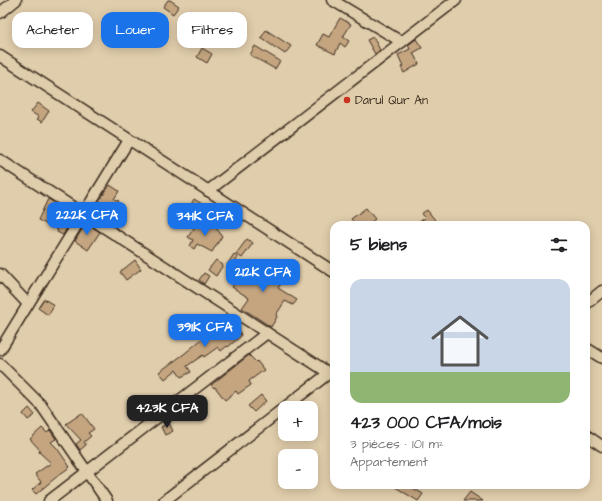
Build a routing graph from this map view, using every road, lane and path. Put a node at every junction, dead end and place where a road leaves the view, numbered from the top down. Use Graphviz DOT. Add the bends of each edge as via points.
graph roads {
  1 [pos="16,0"];
  2 [pos="332,0"];
  3 [pos="456,0"];
  4 [pos="0,13"];
  5 [pos="402,42"];
  6 [pos="0,56"];
  7 [pos="129,140"];
  8 [pos="0,160"];
  9 [pos="208,191"];
  10 [pos="83,214"];
  11 [pos="330,269"];
  12 [pos="0,274"];
  13 [pos="602,291"];
  14 [pos="590,301"];
  15 [pos="28,304"];
  16 [pos="267,333"];
  17 [pos="0,350"];
  18 [pos="590,350"];
  19 [pos="602,358"];
  20 [pos="0,364"];
  21 [pos="330,370"];
  22 [pos="330,373"];
  23 [pos="590,438"];
  24 [pos="602,446"];
  25 [pos="87,472"];
  26 [pos="49,501"];
  27 [pos="107,501"];
  28 [pos="164,501"];
  1 -- 4 [label="street"];
  2 -- 5 [label="street"];
  3 -- 5 [label="street"];
  5 -- 9 [label="street"];
  6 -- 7 [label="street"];
  7 -- 9 [label="street"];
  7 -- 10 [label="street"];
  8 -- 10 [label="street"];
  9 -- 11 [label="street"];
  10 -- 15 [label="street"];
  10 -- 16 [label="street"];
  12 -- 15 [label="street"];
  13 -- 14 [label="street"];
  15 -- 17 [label="street"];
  16 -- 21 [label="street"];
  16 -- 25 [label="street"];
  18 -- 19 [label="street"];
  20 -- 25 [label="street" via="41,405"];
  22 -- 28 [label="street"];
  23 -- 24 [label="street"];
  25 -- 26 [label="street"];
  25 -- 27 [label="street"];
}
